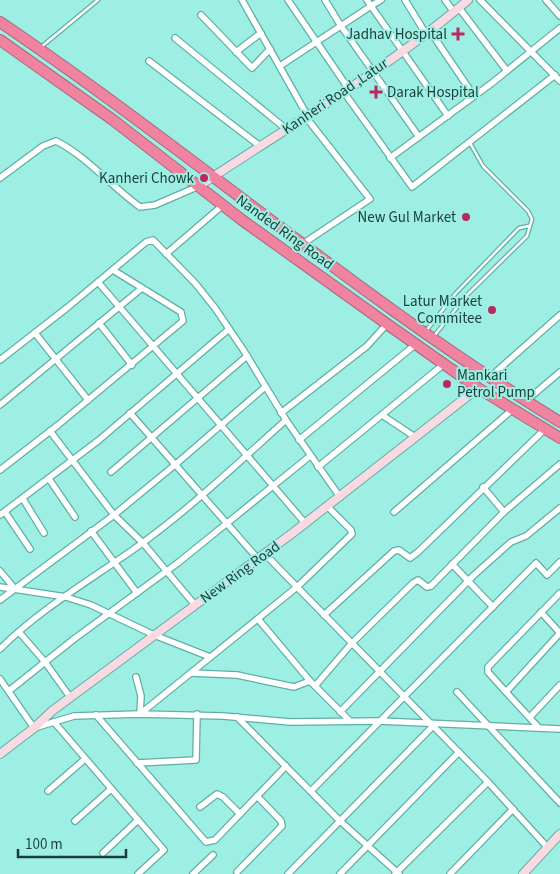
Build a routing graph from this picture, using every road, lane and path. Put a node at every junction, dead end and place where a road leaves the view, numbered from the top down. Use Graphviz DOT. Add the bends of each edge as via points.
graph roads {
  1 [pos="98,0"];
  2 [pos="242,0"];
  3 [pos="288,0"];
  4 [pos="325,0"];
  5 [pos="381,0"];
  6 [pos="405,0"];
  7 [pos="445,0"];
  8 [pos="468,0"];
  9 [pos="480,0"];
  10 [pos="546,0"];
  11 [pos="369,3"];
  12 [pos="456,10"];
  13 [pos="201,15"];
  14 [pos="560,16"];
  15 [pos="0,22"];
  16 [pos="340,26"];
  17 [pos="560,28"];
  18 [pos="261,33"];
  19 [pos="428,33"];
  20 [pos="175,38"];
  21 [pos="0,40"];
  22 [pos="316,42"];
  23 [pos="39,48"];
  24 [pos="270,48"];
  25 [pos="532,50"];
  26 [pos="236,52"];
  27 [pos="402,52"];
  28 [pos="149,62"];
  29 [pos="280,66"];
  30 [pos="374,71"];
  31 [pos="507,71"];
  32 [pos="555,75"];
  33 [pos="560,80"];
  34 [pos="346,90"];
  35 [pos="474,96"];
  36 [pos="306,116"];
  37 [pos="448,116"];
  38 [pos="286,129"];
  39 [pos="419,137"];
  40 [pos="470,143"];
  41 [pos="260,146"];
  42 [pos="390,158"];
  43 [pos="212,177"];
  44 [pos="0,178"];
  45 [pos="198,186"];
  46 [pos="223,205"];
  47 [pos="529,226"];
  48 [pos="301,244"];
  49 [pos="166,254"];
  50 [pos="113,270"];
  51 [pos="98,282"];
  52 [pos="142,288"];
  53 [pos="119,308"];
  54 [pos="560,315"];
  55 [pos="99,323"];
  56 [pos="387,324"];
  57 [pos="228,329"];
  58 [pos="35,333"];
  59 [pos="428,336"];
  60 [pos="416,344"];
  61 [pos="153,347"];
  62 [pos="247,356"];
  63 [pos="56,358"];
  64 [pos="0,360"];
  65 [pos="132,364"];
  66 [pos="444,364"];
  67 [pos="560,372"];
  68 [pos="176,374"];
  69 [pos="489,378"];
  70 [pos="265,387"];
  71 [pos="478,388"];
  72 [pos="197,399"];
  73 [pos="88,400"];
  74 [pos="526,401"];
  75 [pos="0,405"];
  76 [pos="513,409"];
  77 [pos="130,413"];
  78 [pos="281,413"];
  79 [pos="382,415"];
  80 [pos="286,420"];
  81 [pos="560,422"];
  82 [pos="221,427"];
  83 [pos="545,429"];
  84 [pos="50,431"];
  85 [pos="152,437"];
  86 [pos="415,437"];
  87 [pos="560,438"];
  88 [pos="299,440"];
  89 [pos="246,456"];
  90 [pos="310,456"];
  91 [pos="73,460"];
  92 [pos="176,464"];
  93 [pos="560,464"];
  94 [pos="318,467"];
  95 [pos="0,470"];
  96 [pos="111,472"];
  97 [pos="49,479"];
  98 [pos="272,486"];
  99 [pos="483,488"];
  100 [pos="202,494"];
  101 [pos="340,496"];
  102 [pos="22,499"];
  103 [pos="327,506"];
  104 [pos="560,508"];
  105 [pos="394,512"];
  106 [pos="504,512"];
  107 [pos="3,513"];
  108 [pos="114,515"];
  109 [pos="75,517"];
  110 [pos="305,523"];
  111 [pos="227,524"];
  112 [pos="91,531"];
  113 [pos="44,532"];
  114 [pos="142,543"];
  115 [pos="30,548"];
  116 [pos="262,556"];
  117 [pos="560,562"];
  118 [pos="114,563"];
  119 [pos="452,564"];
  120 [pos="0,571"];
  121 [pos="166,571"];
  122 [pos="469,580"];
  123 [pos="0,587"];
  124 [pos="297,587"];
  125 [pos="14,588"];
  126 [pos="136,593"];
  127 [pos="560,593"];
  128 [pos="66,597"];
  129 [pos="0,600"];
  130 [pos="195,605"];
  131 [pos="493,607"];
  132 [pos="109,612"];
  133 [pos="541,612"];
  134 [pos="324,615"];
  135 [pos="258,618"];
  136 [pos="19,632"];
  137 [pos="560,633"];
  138 [pos="154,635"];
  139 [pos="352,643"];
  140 [pos="0,649"];
  141 [pos="210,657"];
  142 [pos="45,662"];
  143 [pos="379,670"];
  144 [pos="191,673"];
  145 [pos="136,677"];
  146 [pos="0,679"];
  147 [pos="312,684"];
  148 [pos="560,685"];
  149 [pos="10,690"];
  150 [pos="457,692"];
  151 [pos="506,692"];
  152 [pos="70,697"];
  153 [pos="405,697"];
  154 [pos="340,712"];
  155 [pos="140,714"];
  156 [pos="197,714"];
  157 [pos="96,716"];
  158 [pos="238,717"];
  159 [pos="530,717"];
  160 [pos="350,721"];
  161 [pos="54,722"];
  162 [pos="379,722"];
  163 [pos="430,725"];
  164 [pos="487,726"];
  165 [pos="34,728"];
  166 [pos="539,728"];
  167 [pos="560,728"];
  168 [pos="458,752"];
  169 [pos="0,754"];
  170 [pos="85,759"];
  171 [pos="137,763"];
  172 [pos="286,766"];
  173 [pos="488,782"];
  174 [pos="111,789"];
  175 [pos="312,790"];
  176 [pos="48,791"];
  177 [pos="257,796"];
  178 [pos="560,803"];
  179 [pos="200,807"];
  180 [pos="513,809"];
  181 [pos="240,814"];
  182 [pos="138,820"];
  183 [pos="339,820"];
  184 [pos="75,821"];
  185 [pos="560,834"];
  186 [pos="367,844"];
  187 [pos="548,848"];
  188 [pos="103,853"];
  189 [pos="213,855"];
  190 [pos="237,872"];
  191 [pos="397,873"];
  192 [pos="138,874"];
  193 [pos="193,874"];
  194 [pos="288,874"];
  195 [pos="340,874"];
  196 [pos="450,874"];
  197 [pos="523,874"];
  1 -- 23 [label="lane"];
  2 -- 18 [label="street"];
  3 -- 22 [label="street"];
  4 -- 16 [label="street"];
  5 -- 11 [label="street"];
  6 -- 19 [label="street"];
  7 -- 12 [label="street"];
  8 -- 12 [label="street, Kanheri Road ,Latur"];
  9 -- 25 [label="street"];
  10 -- 14 [label="street"];
  11 -- 16 [label="street"];
  11 -- 27 [label="street"];
  12 -- 19 [label="street, Kanheri Road ,Latur"];
  12 -- 31 [label="street"];
  13 -- 26 [label="street"];
  15 -- 23 [label="highway"];
  16 -- 22 [label="street"];
  16 -- 30 [label="street"];
  17 -- 25 [label="street"];
  18 -- 24 [label="street"];
  18 -- 26 [label="street"];
  19 -- 27 [label="street, Kanheri Road ,Latur"];
  19 -- 35 [label="street"];
  20 -- 38 [label="street"];
  21 -- 45 [label="highway, Nanded Ring Road" via="113,120"];
  22 -- 29 [label="street"];
  22 -- 34 [label="street"];
  23 -- 43 [label="highway"];
  24 -- 26 [label="street" via="252,68"];
  24 -- 29 [label="street"];
  25 -- 31 [label="street"];
  25 -- 32 [label="street"];
  27 -- 30 [label="street, Kanheri Road ,Latur"];
  27 -- 37 [label="street"];
  28 -- 41 [label="street"];
  29 -- 36 [label="street"];
  30 -- 34 [label="street, Kanheri Road ,Latur"];
  30 -- 39 [label="street"];
  31 -- 35 [label="street"];
  32 -- 33 [label="street"];
  32 -- 40 [label="street"];
  34 -- 36 [label="street, Kanheri Road ,Latur"];
  34 -- 42 [label="street"];
  35 -- 37 [label="street"];
  36 -- 38 [label="street, Kanheri Road ,Latur"];
  36 -- 48 [label="street" via="370,198"];
  37 -- 39 [label="street"];
  38 -- 41 [label="street, Kanheri Road ,Latur"];
  39 -- 42 [label="street"];
  40 -- 42 [label="street" via="412,187"];
  40 -- 47 [label="lane" via="483,166 531,216"];
  41 -- 43 [label="street, Kanheri Road ,Latur"];
  43 -- 45 [label="street, Kanheri Road ,Latur"];
  43 -- 48 [label="highway"];
  44 -- 45 [label="street" via="43,146 56,142 68,147 140,207 155,205"];
  45 -- 46 [label="highway, Nanded Ring Road"];
  46 -- 49 [label="street"];
  46 -- 56 [label="highway, Nanded Ring Road"];
  47 -- 59 [label="lane" via="527,236"];
  47 -- 59 [label="lane" via="519,228 456,293"];
  48 -- 59 [label="highway"];
  49 -- 50 [label="street" via="150,240"];
  49 -- 57 [label="street" via="195,284"];
  50 -- 51 [label="street"];
  50 -- 52 [label="street"];
  51 -- 53 [label="street"];
  51 -- 58 [label="street"];
  52 -- 53 [label="street"];
  52 -- 61 [label="street" via="177,309 184,317"];
  53 -- 55 [label="street"];
  53 -- 61 [label="street"];
  54 -- 69 [label="street"];
  55 -- 63 [label="street"];
  55 -- 65 [label="street"];
  56 -- 60 [label="highway, Nanded Ring Road"];
  56 -- 78 [label="street" via="368,346"];
  57 -- 62 [label="street"];
  57 -- 68 [label="street"];
  58 -- 63 [label="street"];
  58 -- 64 [label="street"];
  59 -- 69 [label="highway"];
  60 -- 66 [label="highway, Nanded Ring Road"];
  60 -- 88 [label="street"];
  61 -- 65 [label="street"];
  61 -- 68 [label="street"];
  62 -- 70 [label="street"];
  62 -- 72 [label="street"];
  63 -- 73 [label="street"];
  63 -- 75 [label="street"];
  65 -- 73 [label="street"];
  66 -- 71 [label="highway, Nanded Ring Road"];
  66 -- 79 [label="street"];
  67 -- 74 [label="street"];
  68 -- 72 [label="street"];
  68 -- 77 [label="street"];
  69 -- 74 [label="highway"];
  70 -- 78 [label="street"];
  70 -- 82 [label="street"];
  71 -- 76 [label="highway, Nanded Ring Road"];
  71 -- 86 [label="street, New Ring Road"];
  72 -- 82 [label="street"];
  72 -- 85 [label="street"];
  73 -- 84 [label="street"];
  74 -- 81 [label="highway"];
  76 -- 83 [label="highway, Nanded Ring Road"];
  76 -- 105 [label="street"];
  77 -- 85 [label="street"];
  77 -- 91 [label="street"];
  78 -- 80 [label="street"];
  79 -- 86 [label="street"];
  79 -- 94 [label="street"];
  80 -- 88 [label="street"];
  80 -- 89 [label="street"];
  82 -- 89 [label="street"];
  82 -- 92 [label="street"];
  83 -- 87 [label="highway, Nanded Ring Road"];
  83 -- 99 [label="street"];
  84 -- 91 [label="street"];
  84 -- 95 [label="street"];
  85 -- 92 [label="street"];
  85 -- 96 [label="street"];
  86 -- 101 [label="street, New Ring Road"];
  88 -- 90 [label="street"];
  89 -- 98 [label="street"];
  89 -- 100 [label="street"];
  90 -- 94 [label="street"];
  90 -- 98 [label="street"];
  91 -- 97 [label="street"];
  91 -- 108 [label="street"];
  92 -- 100 [label="street"];
  92 -- 108 [label="street"];
  93 -- 106 [label="street"];
  94 -- 101 [label="street"];
  97 -- 102 [label="street"];
  97 -- 109 [label="street"];
  98 -- 110 [label="street"];
  98 -- 111 [label="street"];
  99 -- 106 [label="street"];
  99 -- 134 [label="street" via="412,557 400,550 394,551"];
  100 -- 111 [label="street"];
  100 -- 114 [label="street"];
  101 -- 103 [label="street, New Ring Road"];
  102 -- 107 [label="street"];
  102 -- 113 [label="street"];
  103 -- 110 [label="street, New Ring Road"];
  103 -- 124 [label="street" via="352,534"];
  104 -- 122 [label="street" via="526,536 511,542"];
  106 -- 119 [label="street"];
  107 -- 115 [label="street"];
  108 -- 112 [label="street"];
  108 -- 114 [label="street"];
  110 -- 116 [label="street, New Ring Road"];
  111 -- 116 [label="street"];
  111 -- 121 [label="street"];
  112 -- 118 [label="street"];
  112 -- 125 [label="street"];
  114 -- 118 [label="street"];
  114 -- 121 [label="street"];
  116 -- 124 [label="street"];
  116 -- 130 [label="street, New Ring Road"];
  117 -- 131 [label="street" via="547,574 536,564"];
  118 -- 126 [label="street"];
  118 -- 128 [label="street"];
  119 -- 122 [label="street"];
  119 -- 139 [label="street" via="429,587 416,580"];
  120 -- 125 [label="street"];
  121 -- 126 [label="street"];
  121 -- 130 [label="street"];
  122 -- 131 [label="street"];
  122 -- 143 [label="street"];
  123 -- 125 [label="street"];
  124 -- 134 [label="street"];
  124 -- 135 [label="street"];
  125 -- 128 [label="street"];
  125 -- 129 [label="street"];
  126 -- 132 [label="street"];
  127 -- 133 [label="street"];
  128 -- 132 [label="street"];
  128 -- 136 [label="street"];
  130 -- 138 [label="street, New Ring Road"];
  131 -- 153 [label="street"];
  132 -- 138 [label="street"];
  132 -- 142 [label="street"];
  133 -- 137 [label="street"];
  133 -- 151 [label="street" via="488,667 488,672"];
  134 -- 139 [label="street"];
  135 -- 141 [label="street"];
  135 -- 147 [label="street"];
  136 -- 140 [label="street"];
  136 -- 142 [label="street"];
  137 -- 151 [label="street"];
  138 -- 141 [label="street"];
  138 -- 152 [label="street, New Ring Road"];
  139 -- 143 [label="street"];
  139 -- 147 [label="street"];
  141 -- 144 [label="street"];
  142 -- 149 [label="street"];
  142 -- 152 [label="street"];
  143 -- 153 [label="street"];
  143 -- 154 [label="street"];
  144 -- 147 [label="street" via="237,675 294,687"];
  144 -- 155 [label="street"];
  145 -- 155 [label="street"];
  146 -- 149 [label="street"];
  147 -- 154 [label="street"];
  148 -- 159 [label="street"];
  149 -- 165 [label="street"];
  150 -- 164 [label="street"];
  151 -- 159 [label="street"];
  152 -- 165 [label="street, New Ring Road"];
  153 -- 162 [label="street"];
  153 -- 163 [label="street"];
  154 -- 160 [label="street"];
  155 -- 156 [label="street"];
  155 -- 157 [label="street"];
  156 -- 158 [label="street"];
  156 -- 171 [label="street" via="196,760"];
  157 -- 161 [label="street" via="74,716"];
  157 -- 171 [label="street"];
  158 -- 160 [label="street" via="290,722"];
  158 -- 172 [label="street"];
  159 -- 166 [label="street"];
  160 -- 162 [label="street"];
  161 -- 165 [label="street"];
  161 -- 170 [label="street"];
  162 -- 163 [label="street"];
  162 -- 175 [label="street"];
  163 -- 164 [label="street"];
  163 -- 168 [label="street"];
  163 -- 183 [label="street"];
  164 -- 166 [label="street"];
  164 -- 178 [label="street"];
  165 -- 169 [label="street, New Ring Road"];
  166 -- 167 [label="street"];
  168 -- 173 [label="street"];
  168 -- 186 [label="street"];
  170 -- 174 [label="street"];
  170 -- 176 [label="street"];
  171 -- 181 [label="street" via="206,842 215,840"];
  172 -- 175 [label="street"];
  172 -- 177 [label="street"];
  173 -- 180 [label="street"];
  173 -- 191 [label="street"];
  174 -- 182 [label="street"];
  174 -- 184 [label="street"];
  175 -- 183 [label="street"];
  177 -- 181 [label="street"];
  177 -- 190 [label="street" via="282,826"];
  179 -- 181 [label="street" via="217,794"];
  180 -- 187 [label="street"];
  180 -- 196 [label="street"];
  182 -- 188 [label="street"];
  182 -- 192 [label="street" via="164,850"];
  183 -- 186 [label="street"];
  183 -- 194 [label="street"];
  185 -- 187 [label="street"];
  186 -- 191 [label="street"];
  186 -- 195 [label="street"];
  187 -- 197 [label="street"];
  189 -- 193 [label="street"];
}
